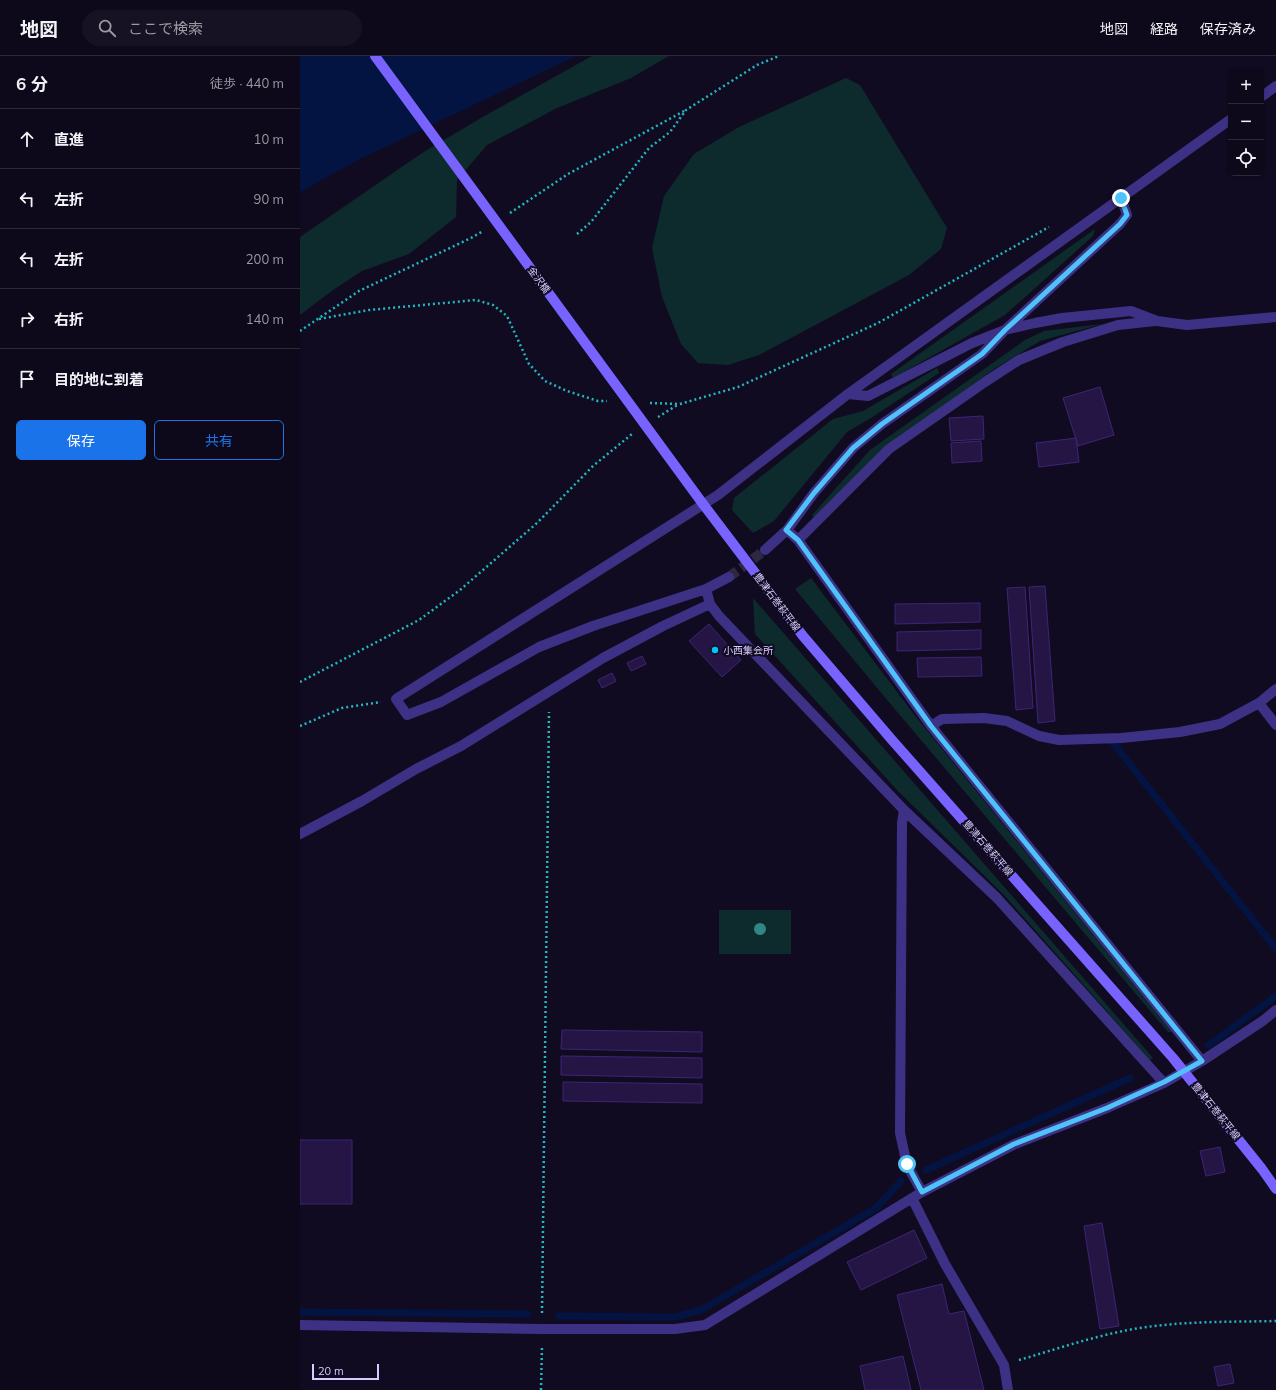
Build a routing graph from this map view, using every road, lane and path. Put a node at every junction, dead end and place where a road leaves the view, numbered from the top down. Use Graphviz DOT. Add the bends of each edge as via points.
graph roads {
  1 [pos="375,56"];
  2 [pos="779,56"];
  3 [pos="1276,86"];
  4 [pos="1264,95"];
  5 [pos="1228,121"];
  6 [pos="1121,198"];
  7 [pos="1055,224"];
  8 [pos="577,234"];
  9 [pos="1276,317"];
  10 [pos="319,319"];
  11 [pos="1157,321"];
  12 [pos="1005,330"];
  13 [pos="848,394"];
  14 [pos="613,401"];
  15 [pos="643,402"];
  16 [pos="680,404"];
  17 [pos="653,421"];
  18 [pos="633,433"];
  19 [pos="703,504"];
  20 [pos="786,530"];
  21 [pos="798,540"];
  22 [pos="765,550"];
  23 [pos="729,577"];
  24 [pos="706,589"];
  25 [pos="710,604"];
  26 [pos="300,682"];
  27 [pos="1276,689"];
  28 [pos="542,697"];
  29 [pos="396,699"];
  30 [pos="1259,703"];
  31 [pos="1276,725"];
  32 [pos="300,726"];
  33 [pos="931,726"];
  34 [pos="904,810"];
  35 [pos="300,834"];
  36 [pos="1276,1010"];
  37 [pos="1202,1061"];
  38 [pos="1184,1071"];
  39 [pos="1164,1082"];
  40 [pos="1276,1189"];
  41 [pos="922,1192"];
  42 [pos="912,1198"];
  43 [pos="1276,1322"];
  44 [pos="300,1325"];
  45 [pos="542,1329"];
  46 [pos="1004,1364"];
  47 [pos="541,1390"];
  48 [pos="1008,1390"];
  1 -- 19 [label="main road, 金沢橋, bridge"];
  2 -- 8 [label="path" via="757,65 686,110 670,132 649,148 591,222"];
  3 -- 4 [label="street"];
  5 -- 6 [label="street"];
  6 -- 12 [label="street" via="1127,215 1120,224"];
  6 -- 13 [label="street"];
  7 -- 16 [label="path" via="878,322 738,386"];
  9 -- 11 [label="street" via="1187,325"];
  10 -- 14 [label="path" via="368,310 476,300 494,305 507,316 529,364 545,381 598,401"];
  11 -- 12 [label="street" via="1131,311 1035,322"];
  11 -- 21 [label="street" via="1118,325 1063,342 1019,360 889,449"];
  12 -- 13 [label="street" via="972,343 868,396"];
  12 -- 20 [label="street" via="982,354 882,424 853,448"];
  13 -- 19 [label="street"];
  15 -- 16 [label="path"];
  16 -- 17 [label="path"];
  18 -- 26 [label="path" via="593,466 537,523 460,590 419,620"];
  19 -- 29 [label="street"];
  19 -- 38 [label="main road, 豊津石巻萩平線" via="803,636"];
  20 -- 21 [label="street"];
  20 -- 22 [label="street"];
  21 -- 33 [label="street"];
  23 -- 24 [label="street"];
  24 -- 25 [label="street"];
  24 -- 29 [label="street" via="593,626 539,647 441,702 407,715"];
  25 -- 28 [label="street" via="603,658"];
  25 -- 34 [label="street"];
  27 -- 30 [label="street"];
  28 -- 35 [label="street" via="461,746"];
  28 -- 45 [label="path" via="549,711"];
  29 -- 32 [label="path" via="342,708"];
  30 -- 31 [label="street"];
  30 -- 33 [label="street" via="1220,724 1180,732 1121,738 1059,740 1039,736 1007,721 984,718 942,719"];
  33 -- 37 [label="street"];
  34 -- 39 [label="street" via="997,898"];
  34 -- 41 [label="street" via="900,1133 907,1164"];
  36 -- 37 [label="street"];
  37 -- 38 [label="street"];
  38 -- 39 [label="street"];
  38 -- 40 [label="main road, 豊津石巻萩平線"];
  39 -- 41 [label="street" via="1107,1108 1014,1144"];
  41 -- 42 [label="street"];
  42 -- 45 [label="street" via="704,1325 675,1329"];
  42 -- 46 [label="street" via="945,1264"];
  43 -- 46 [label="path" via="1201,1322 1153,1326 1107,1334"];
  44 -- 45 [label="street"];
  45 -- 47 [label="path"];
  46 -- 48 [label="street"];
}
